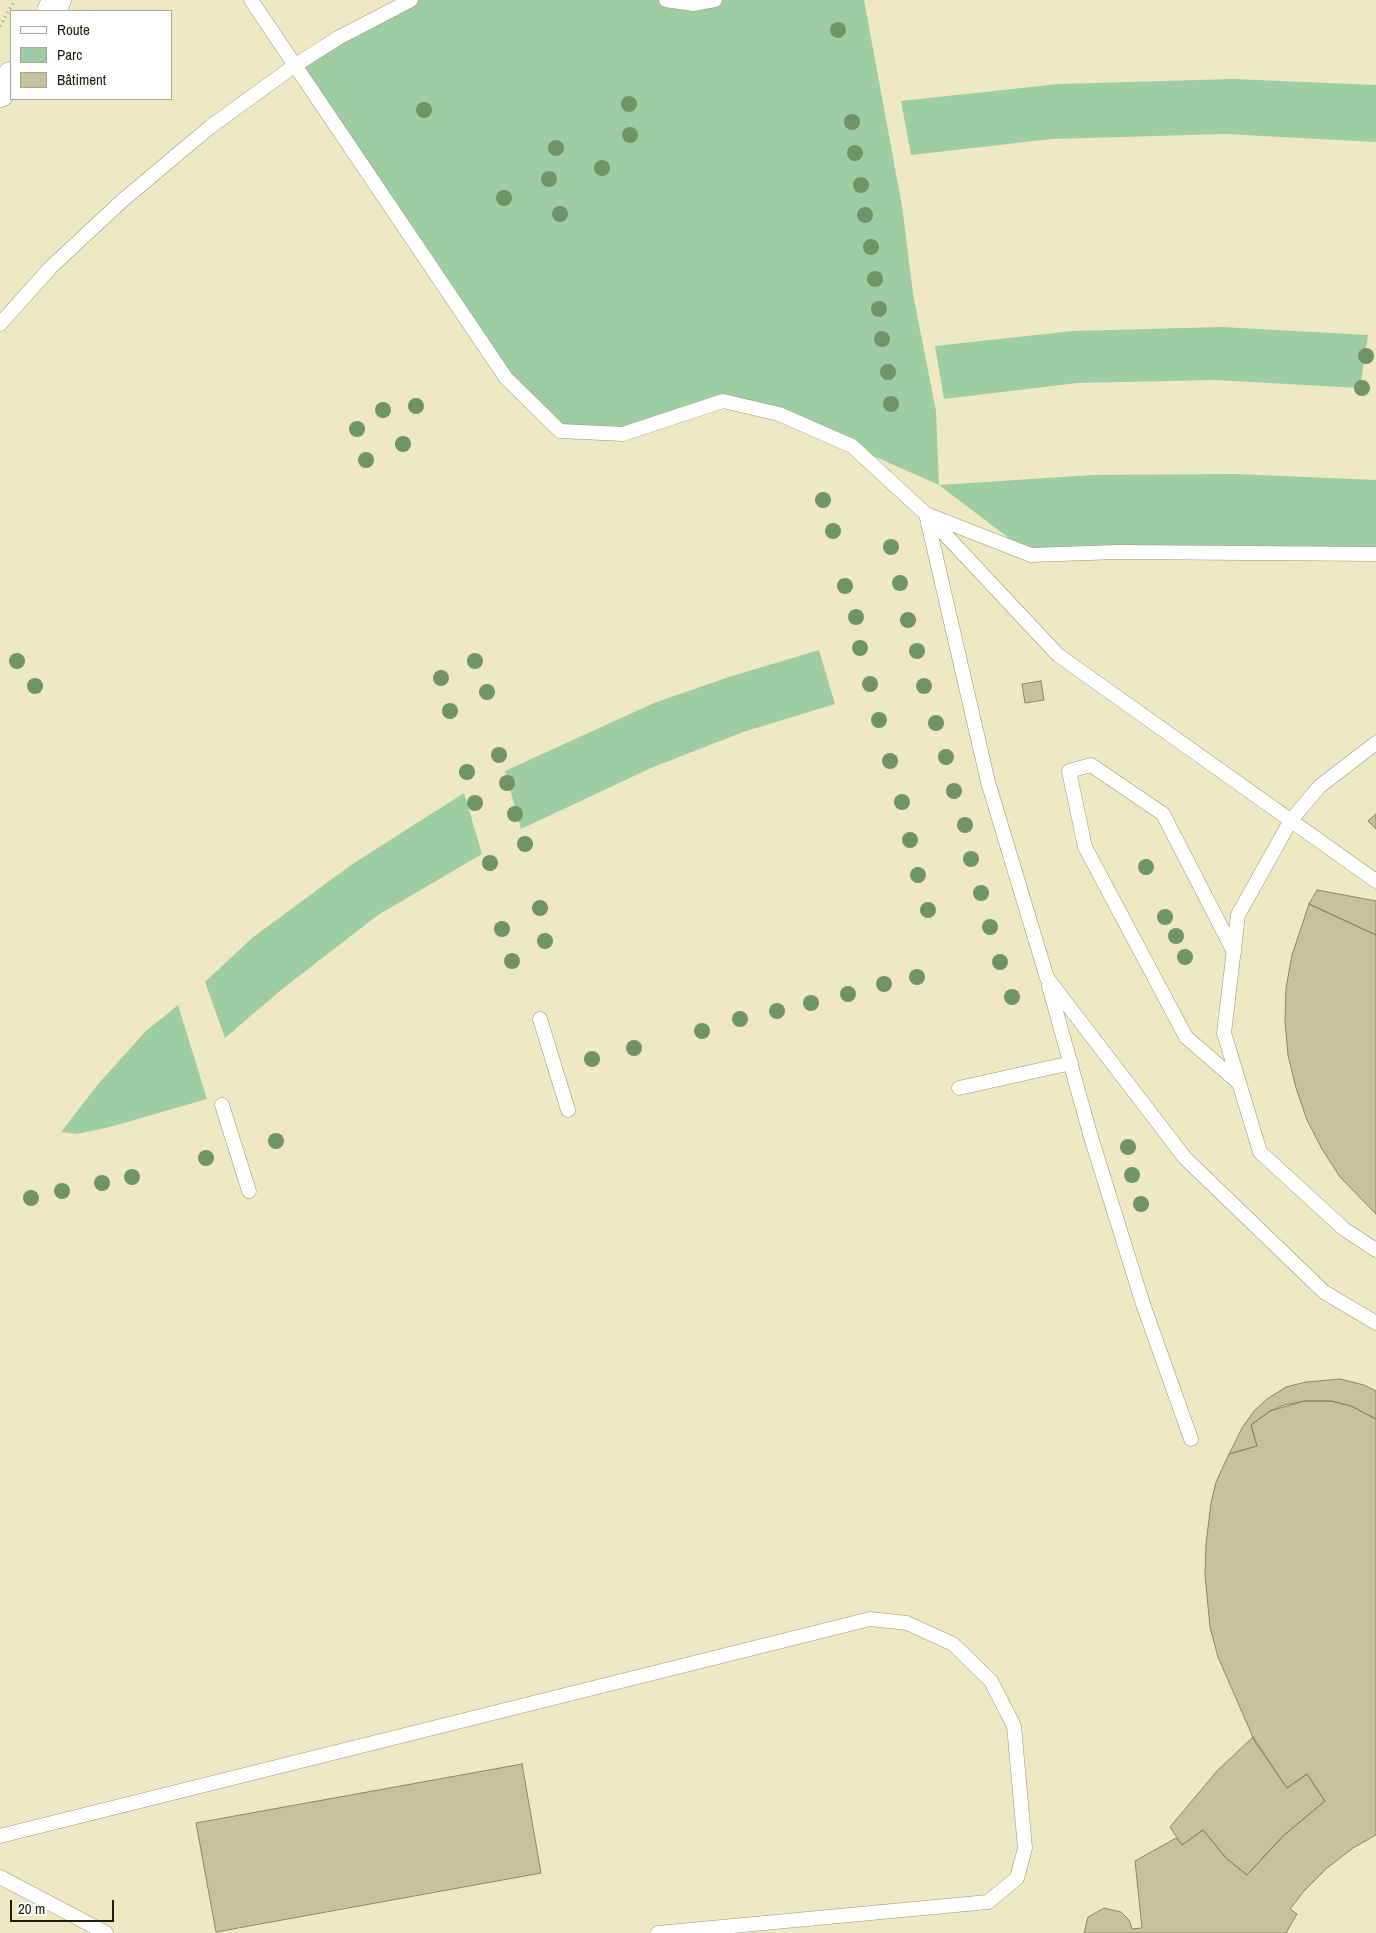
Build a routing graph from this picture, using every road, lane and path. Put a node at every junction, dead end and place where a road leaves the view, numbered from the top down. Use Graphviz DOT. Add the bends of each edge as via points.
graph roads {
  1 [pos="15,0"];
  2 [pos="251,0"];
  3 [pos="410,0"];
  4 [pos="666,0"];
  5 [pos="715,0"];
  6 [pos="0,26"];
  7 [pos="294,66"];
  8 [pos="10,78"];
  9 [pos="0,93"];
  10 [pos="0,324"];
  11 [pos="926,514"];
  12 [pos="1376,554"];
  13 [pos="1376,743"];
  14 [pos="1291,820"];
  15 [pos="1376,881"];
  16 [pos="1234,952"];
  17 [pos="1047,978"];
  18 [pos="540,1019"];
  19 [pos="1070,1063"];
  20 [pos="1239,1083"];
  21 [pos="959,1088"];
  22 [pos="222,1105"];
  23 [pos="568,1110"];
  24 [pos="249,1191"];
  25 [pos="1376,1250"];
  26 [pos="1376,1323"];
  27 [pos="1191,1439"];
  28 [pos="0,1836"];
  29 [pos="0,1877"];
  30 [pos="106,1933"];
  31 [pos="658,1933"];
  1 -- 6 [label="path"];
  2 -- 7 [label="lane"];
  3 -- 7 [label="lane" via="338,38"];
  4 -- 5 [label="lane" via="692,4"];
  7 -- 10 [label="lane" via="210,127 123,200 51,267"];
  7 -- 11 [label="lane" via="506,378 560,431 623,434 723,401 742,405 779,414 852,446"];
  8 -- 9 [label="street"];
  11 -- 12 [label="lane" via="1031,555 1118,552"];
  11 -- 14 [label="lane" via="1058,655"];
  11 -- 17 [label="lane" via="988,782"];
  13 -- 14 [label="lane" via="1320,786"];
  14 -- 15 [label="lane"];
  14 -- 16 [label="lane" via="1238,915"];
  16 -- 20 [label="lane" via="1224,1033"];
  16 -- 20 [label="lane" via="1163,814 1091,765 1069,771 1086,848 1186,1038"];
  17 -- 19 [label="lane"];
  17 -- 26 [label="lane" via="1185,1158 1324,1292"];
  18 -- 23 [label="lane"];
  19 -- 21 [label="lane"];
  19 -- 27 [label="lane" via="1143,1304"];
  20 -- 25 [label="lane" via="1260,1152 1344,1229"];
  22 -- 24 [label="lane"];
  28 -- 31 [label="lane" via="870,1619 907,1623 953,1644 991,1681 1014,1726 1025,1848 1017,1878 988,1902"];
  29 -- 30 [label="lane"];
}
